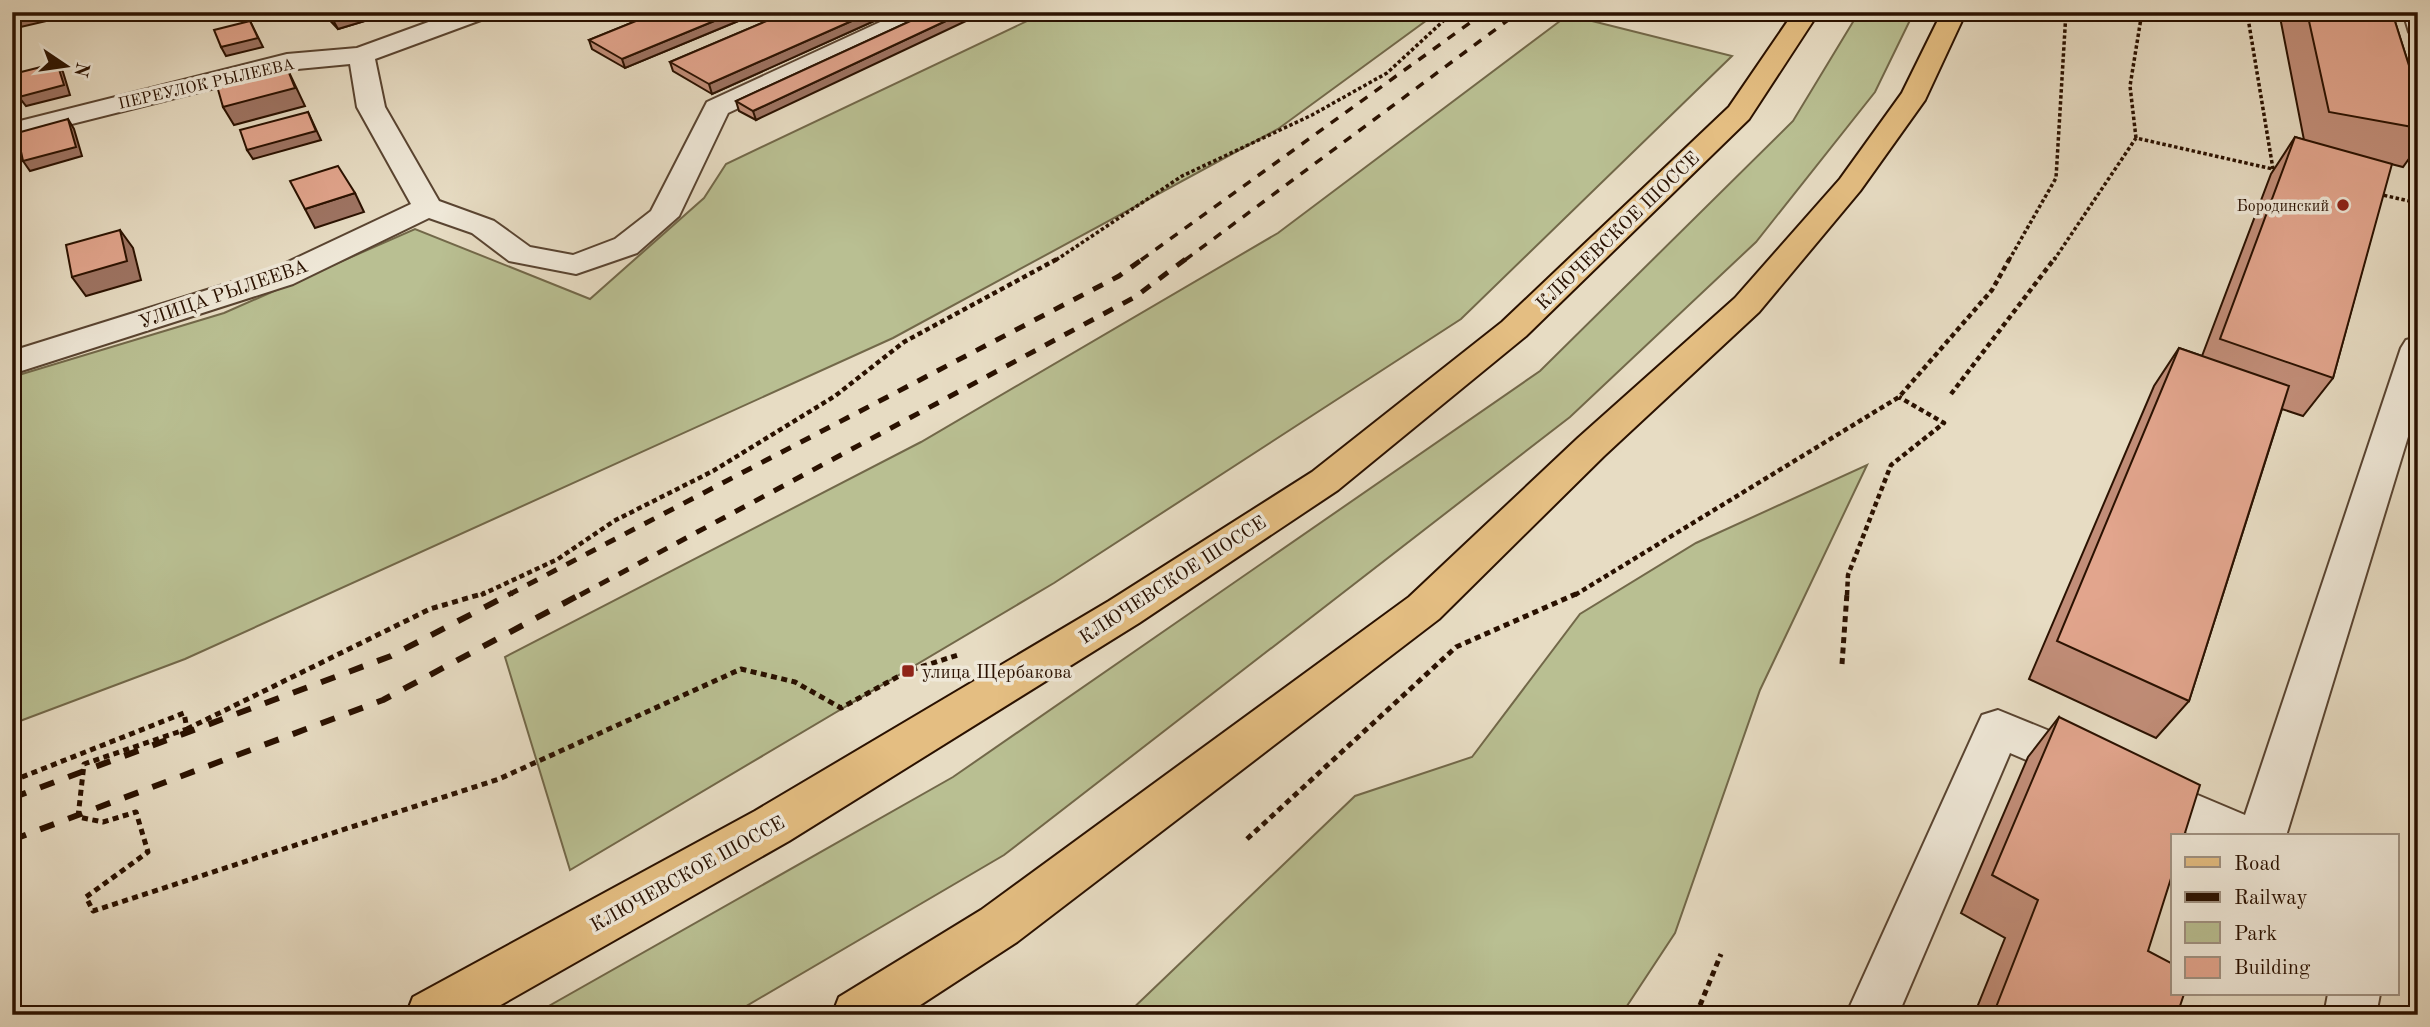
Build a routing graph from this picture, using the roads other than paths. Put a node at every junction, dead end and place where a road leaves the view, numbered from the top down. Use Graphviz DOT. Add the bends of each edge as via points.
graph roads {
  1 [pos="480,12"];
  2 [pos="923,12"];
  3 [pos="1807,12"];
  4 [pos="1954,12"];
  5 [pos="2415,12"];
  6 [pos="2418,27"];
  7 [pos="361,55"];
  8 [pos="12,131"];
  9 [pos="428,207"];
  10 [pos="2418,348"];
  11 [pos="12,363"];
  12 [pos="2239,834"];
  13 [pos="2263,834"];
  14 [pos="2354,996"];
  15 [pos="432,1015"];
  16 [pos="858,1015"];
  17 [pos="1872,1015"];
  18 [pos="2350,1015"];
  1 -- 7 [label="street, ПЕРЕУЛОК РЫЛЕЕВА"];
  2 -- 9 [label="street" via="717,108 664,216 626,246 576,265 520,254 483,228"];
  3 -- 15 [label="main road, КЛЮЧЕВСКОЕ ШОССЕ" via="1738,113 1514,329 1325,481 1124,611 772,826"];
  4 -- 16 [label="main road" via="1915,94 1850,185 1747,305 1424,608 999,926"];
  5 -- 6 [label="street"];
  7 -- 8 [label="street, ПЕРЕУЛОК РЫЛЕЕВА" via="287,62"];
  7 -- 9 [label="street" via="371,107"];
  9 -- 11 [label="street, УЛИЦА РЫЛЕЕВА" via="282,277"];
  10 -- 13 [label="street"];
  12 -- 17 [label="street" via="1998,728"];
  14 -- 18 [label="street"];
}
